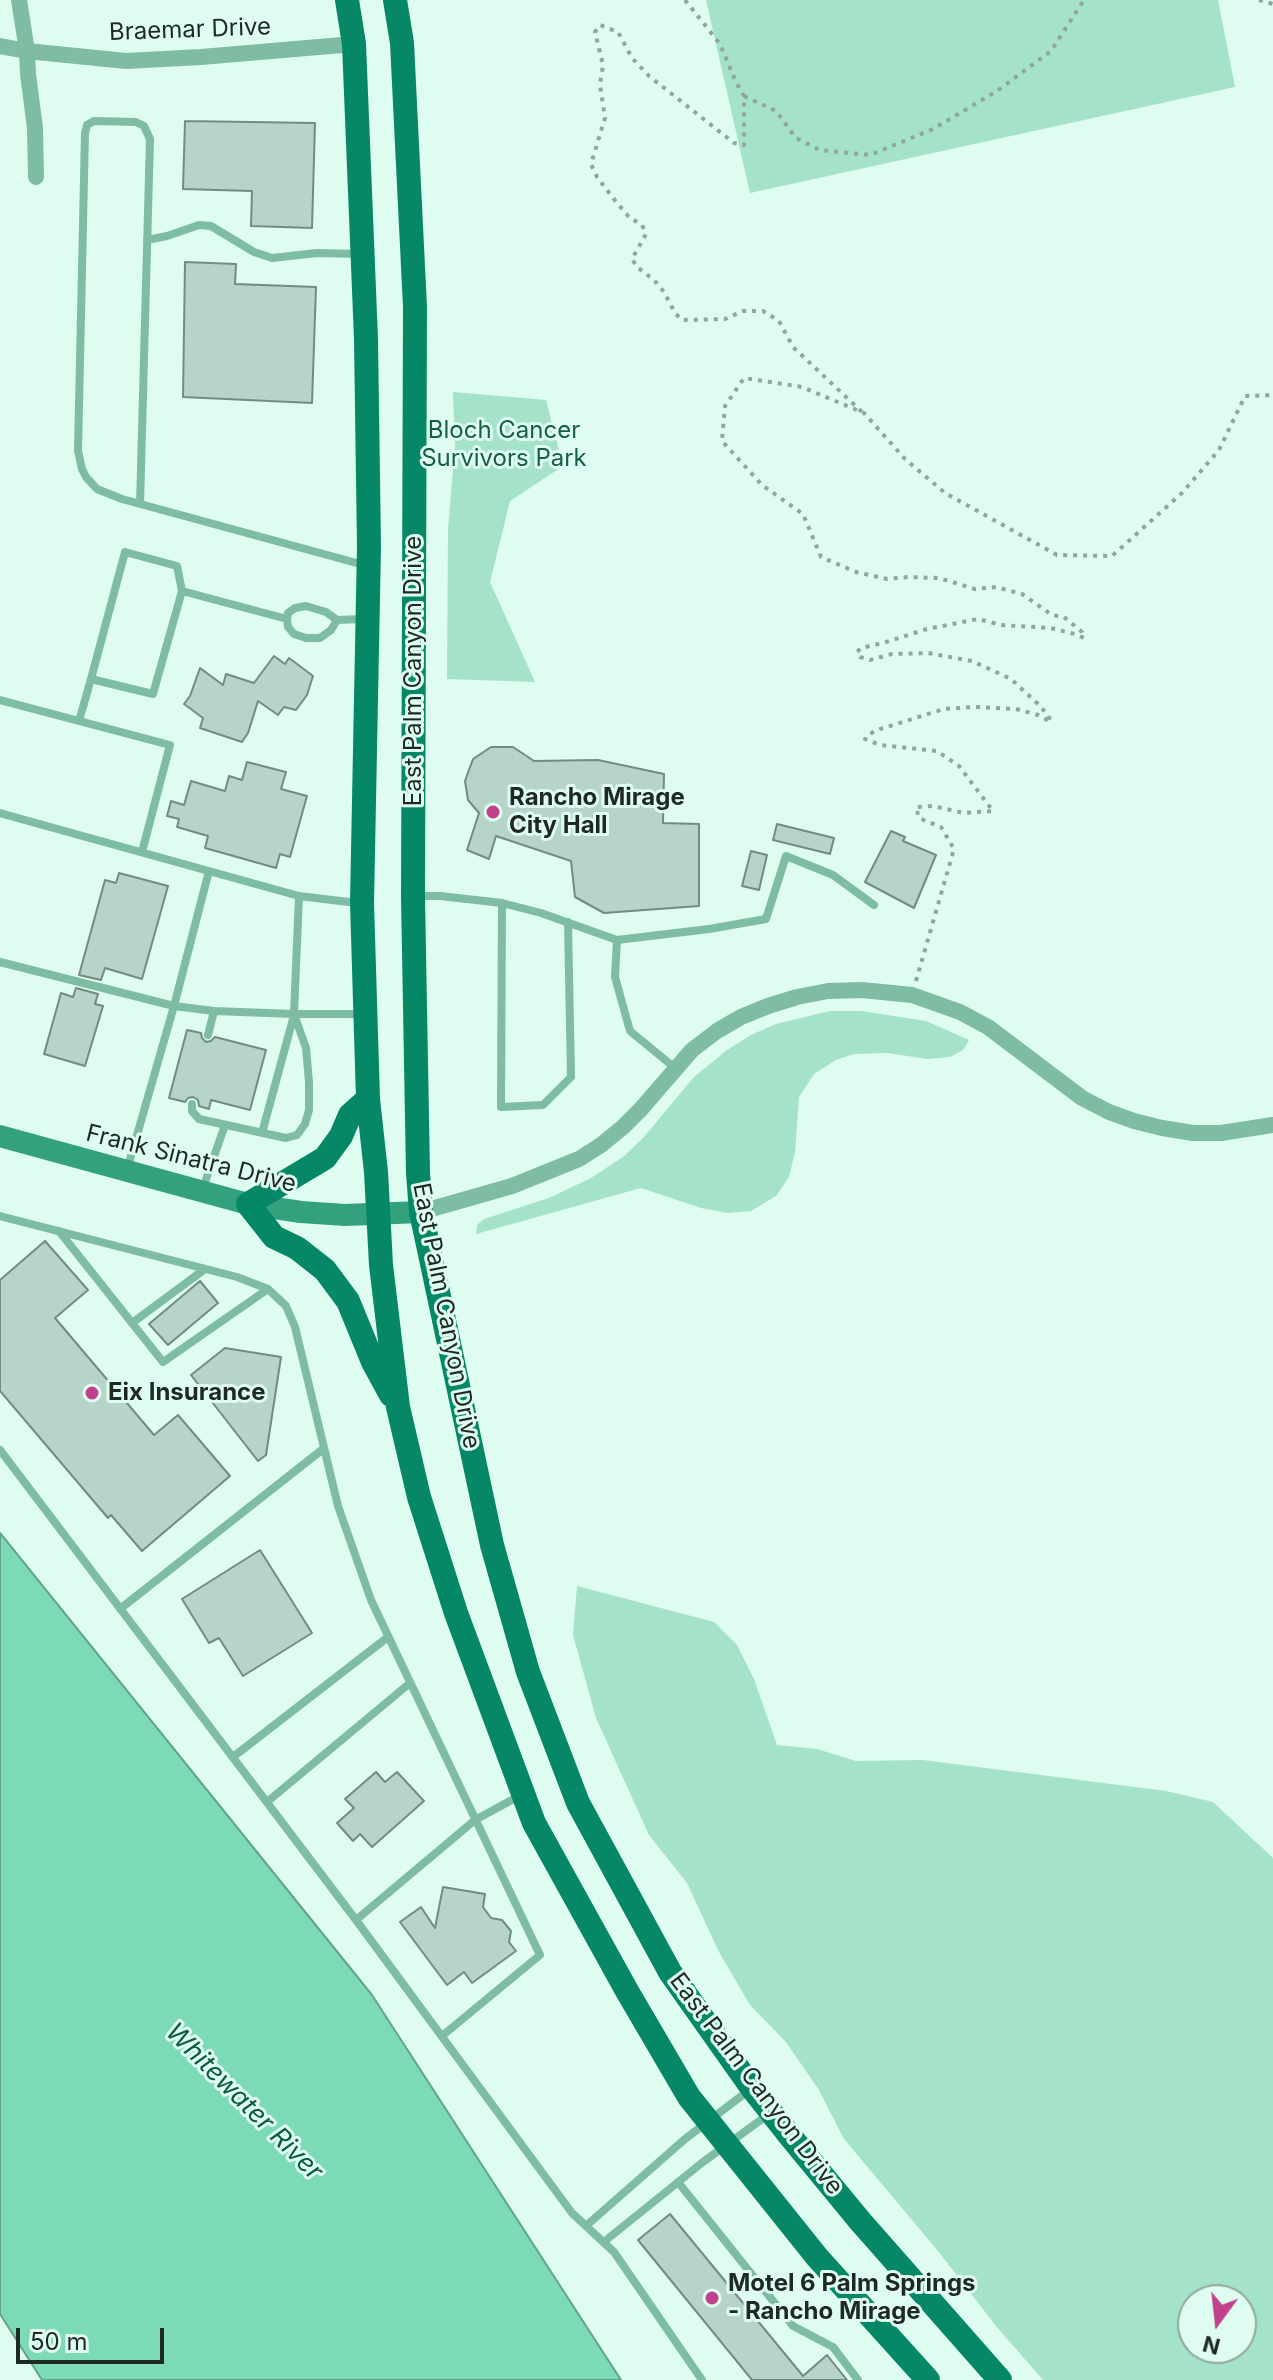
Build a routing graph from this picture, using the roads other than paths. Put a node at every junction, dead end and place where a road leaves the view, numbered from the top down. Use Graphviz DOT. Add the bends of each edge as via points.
graph roads {
  1 [pos="19,0"];
  2 [pos="347,0"];
  3 [pos="395,0"];
  4 [pos="354,44"];
  5 [pos="0,46"];
  6 [pos="27,51"];
  7 [pos="36,177"];
  8 [pos="147,240"];
  9 [pos="363,254"];
  10 [pos="140,504"];
  11 [pos="369,566"];
  12 [pos="182,591"];
  13 [pos="287,619"];
  14 [pos="368,619"];
  15 [pos="337,620"];
  16 [pos="91,679"];
  17 [pos="0,700"];
  18 [pos="79,721"];
  19 [pos="0,813"];
  20 [pos="142,852"];
  21 [pos="209,871"];
  22 [pos="299,896"];
  23 [pos="413,896"];
  24 [pos="362,903"];
  25 [pos="502,903"];
  26 [pos="874,905"];
  27 [pos="568,922"];
  28 [pos="617,940"];
  29 [pos="0,962"];
  30 [pos="174,1006"];
  31 [pos="214,1011"];
  32 [pos="294,1014"];
  33 [pos="366,1014"];
  34 [pos="208,1035"];
  35 [pos="675,1068"];
  36 [pos="368,1099"];
  37 [pos="192,1104"];
  38 [pos="225,1125"];
  39 [pos="1273,1125"];
  40 [pos="262,1133"];
  41 [pos="0,1136"];
  42 [pos="127,1171"];
  43 [pos="201,1192"];
  44 [pos="248,1204"];
  45 [pos="421,1212"];
  46 [pos="0,1216"];
  47 [pos="377,1216"];
  48 [pos="58,1231"];
  49 [pos="205,1269"];
  50 [pos="268,1289"];
  51 [pos="132,1323"];
  52 [pos="398,1407"];
  53 [pos="323,1449"];
  54 [pos="0,1450"];
  55 [pos="120,1609"];
  56 [pos="388,1637"];
  57 [pos="410,1683"];
  58 [pos="233,1757"];
  59 [pos="523,1794"];
  60 [pos="267,1802"];
  61 [pos="475,1820"];
  62 [pos="356,1920"];
  63 [pos="442,2036"];
  64 [pos="752,2088"];
  65 [pos="771,2112"];
  66 [pos="709,2121"];
  67 [pos="728,2145"];
  68 [pos="678,2182"];
  69 [pos="587,2225"];
  70 [pos="605,2241"];
  71 [pos="702,2380"];
  72 [pos="858,2380"];
  73 [pos="928,2380"];
  74 [pos="1000,2380"];
  1 -- 6 [label="street"];
  2 -- 4 [label="main road, East Palm Canyon Drive"];
  3 -- 23 [label="main road, East Palm Canyon Drive" via="402,43 415,307"];
  4 -- 6 [label="street, Braemar Drive" via="126,61"];
  4 -- 9 [label="main road, East Palm Canyon Drive"];
  5 -- 6 [label="street, Braemar Drive"];
  6 -- 7 [label="street"];
  8 -- 9 [label="lane" via="199,225 211,226 272,258"];
  8 -- 10 [label="lane"];
  8 -- 10 [label="lane" via="148,132 136,122 94,121 85,133 78,451 82,469 97,489"];
  9 -- 11 [label="main road, East Palm Canyon Drive"];
  10 -- 11 [label="lane"];
  11 -- 14 [label="main road, East Palm Canyon Drive"];
  12 -- 13 [label="lane"];
  12 -- 16 [label="lane" via="153,694"];
  12 -- 16 [label="lane" via="177,566 125,552"];
  13 -- 15 [label="lane" via="295,608 306,606"];
  13 -- 15 [label="lane" via="294,634 306,638 320,638"];
  14 -- 15 [label="lane"];
  14 -- 24 [label="main road, East Palm Canyon Drive"];
  16 -- 18 [label="lane"];
  17 -- 18 [label="lane"];
  18 -- 20 [label="lane" via="170,745"];
  19 -- 20 [label="lane"];
  20 -- 21 [label="lane"];
  21 -- 22 [label="lane"];
  21 -- 30 [label="lane"];
  22 -- 24 [label="lane"];
  22 -- 32 [label="lane"];
  23 -- 25 [label="lane"];
  23 -- 45 [label="main road, East Palm Canyon Drive"];
  24 -- 33 [label="main road, East Palm Canyon Drive"];
  25 -- 27 [label="lane"];
  25 -- 27 [label="lane" via="501,1107 543,1105 571,1077"];
  26 -- 28 [label="lane" via="833,875 786,856 766,919"];
  27 -- 28 [label="lane"];
  28 -- 35 [label="lane" via="615,977 630,1031"];
  29 -- 30 [label="lane"];
  30 -- 31 [label="lane"];
  30 -- 42 [label="lane"];
  31 -- 32 [label="lane"];
  31 -- 34 [label="lane"];
  32 -- 33 [label="lane"];
  32 -- 40 [label="lane"];
  32 -- 40 [label="lane" via="306,1048 309,1110 297,1135"];
  33 -- 36 [label="main road, East Palm Canyon Drive"];
  35 -- 39 [label="street, Frank Sinatra Drive" via="741,1017 797,997 862,990 912,995 960,1012 1082,1098 1134,1121 1193,1133"];
  35 -- 45 [label="street, Frank Sinatra Drive" via="623,1127 579,1159 512,1186"];
  36 -- 44 [label="main road" via="350,1115 325,1158"];
  36 -- 47 [label="main road, East Palm Canyon Drive"];
  37 -- 38 [label="lane" via="199,1119"];
  38 -- 40 [label="lane"];
  38 -- 43 [label="lane"];
  41 -- 42 [label="main road, Frank Sinatra Drive"];
  42 -- 43 [label="main road, Frank Sinatra Drive"];
  43 -- 44 [label="main road, Frank Sinatra Drive"];
  44 -- 47 [label="main road, Frank Sinatra Drive"];
  44 -- 52 [label="main road" via="274,1237 325,1270 348,1301"];
  45 -- 47 [label="main road, Frank Sinatra Drive"];
  45 -- 64 [label="main road, East Palm Canyon Drive" via="492,1545 528,1672 578,1803 663,1959"];
  46 -- 48 [label="lane"];
  47 -- 52 [label="main road, East Palm Canyon Drive"];
  48 -- 49 [label="lane"];
  48 -- 51 [label="lane"];
  49 -- 50 [label="lane"];
  49 -- 51 [label="lane"];
  50 -- 51 [label="lane" via="163,1362"];
  50 -- 53 [label="lane" via="286,1306 295,1327"];
  52 -- 59 [label="main road, East Palm Canyon Drive" via="419,1497 456,1613"];
  53 -- 55 [label="lane"];
  53 -- 56 [label="lane" via="361,1573"];
  54 -- 55 [label="lane"];
  55 -- 58 [label="lane"];
  56 -- 57 [label="lane"];
  56 -- 58 [label="lane"];
  57 -- 60 [label="lane"];
  57 -- 61 [label="lane"];
  58 -- 60 [label="lane"];
  59 -- 61 [label="lane"];
  59 -- 66 [label="main road, East Palm Canyon Drive" via="627,1991 689,2097"];
  60 -- 62 [label="lane"];
  61 -- 62 [label="lane"];
  61 -- 63 [label="lane" via="540,1955"];
  62 -- 63 [label="lane"];
  63 -- 69 [label="lane" via="572,2213"];
  64 -- 65 [label="main road, East Palm Canyon Drive"];
  64 -- 66 [label="lane"];
  65 -- 67 [label="lane"];
  65 -- 74 [label="main road, East Palm Canyon Drive"];
  66 -- 67 [label="main road, East Palm Canyon Drive"];
  66 -- 69 [label="lane"];
  67 -- 68 [label="lane"];
  67 -- 73 [label="main road, East Palm Canyon Drive" via="817,2257"];
  68 -- 70 [label="lane"];
  68 -- 72 [label="lane" via="793,2326 833,2347"];
  69 -- 70 [label="lane"];
  70 -- 71 [label="lane"];
}
